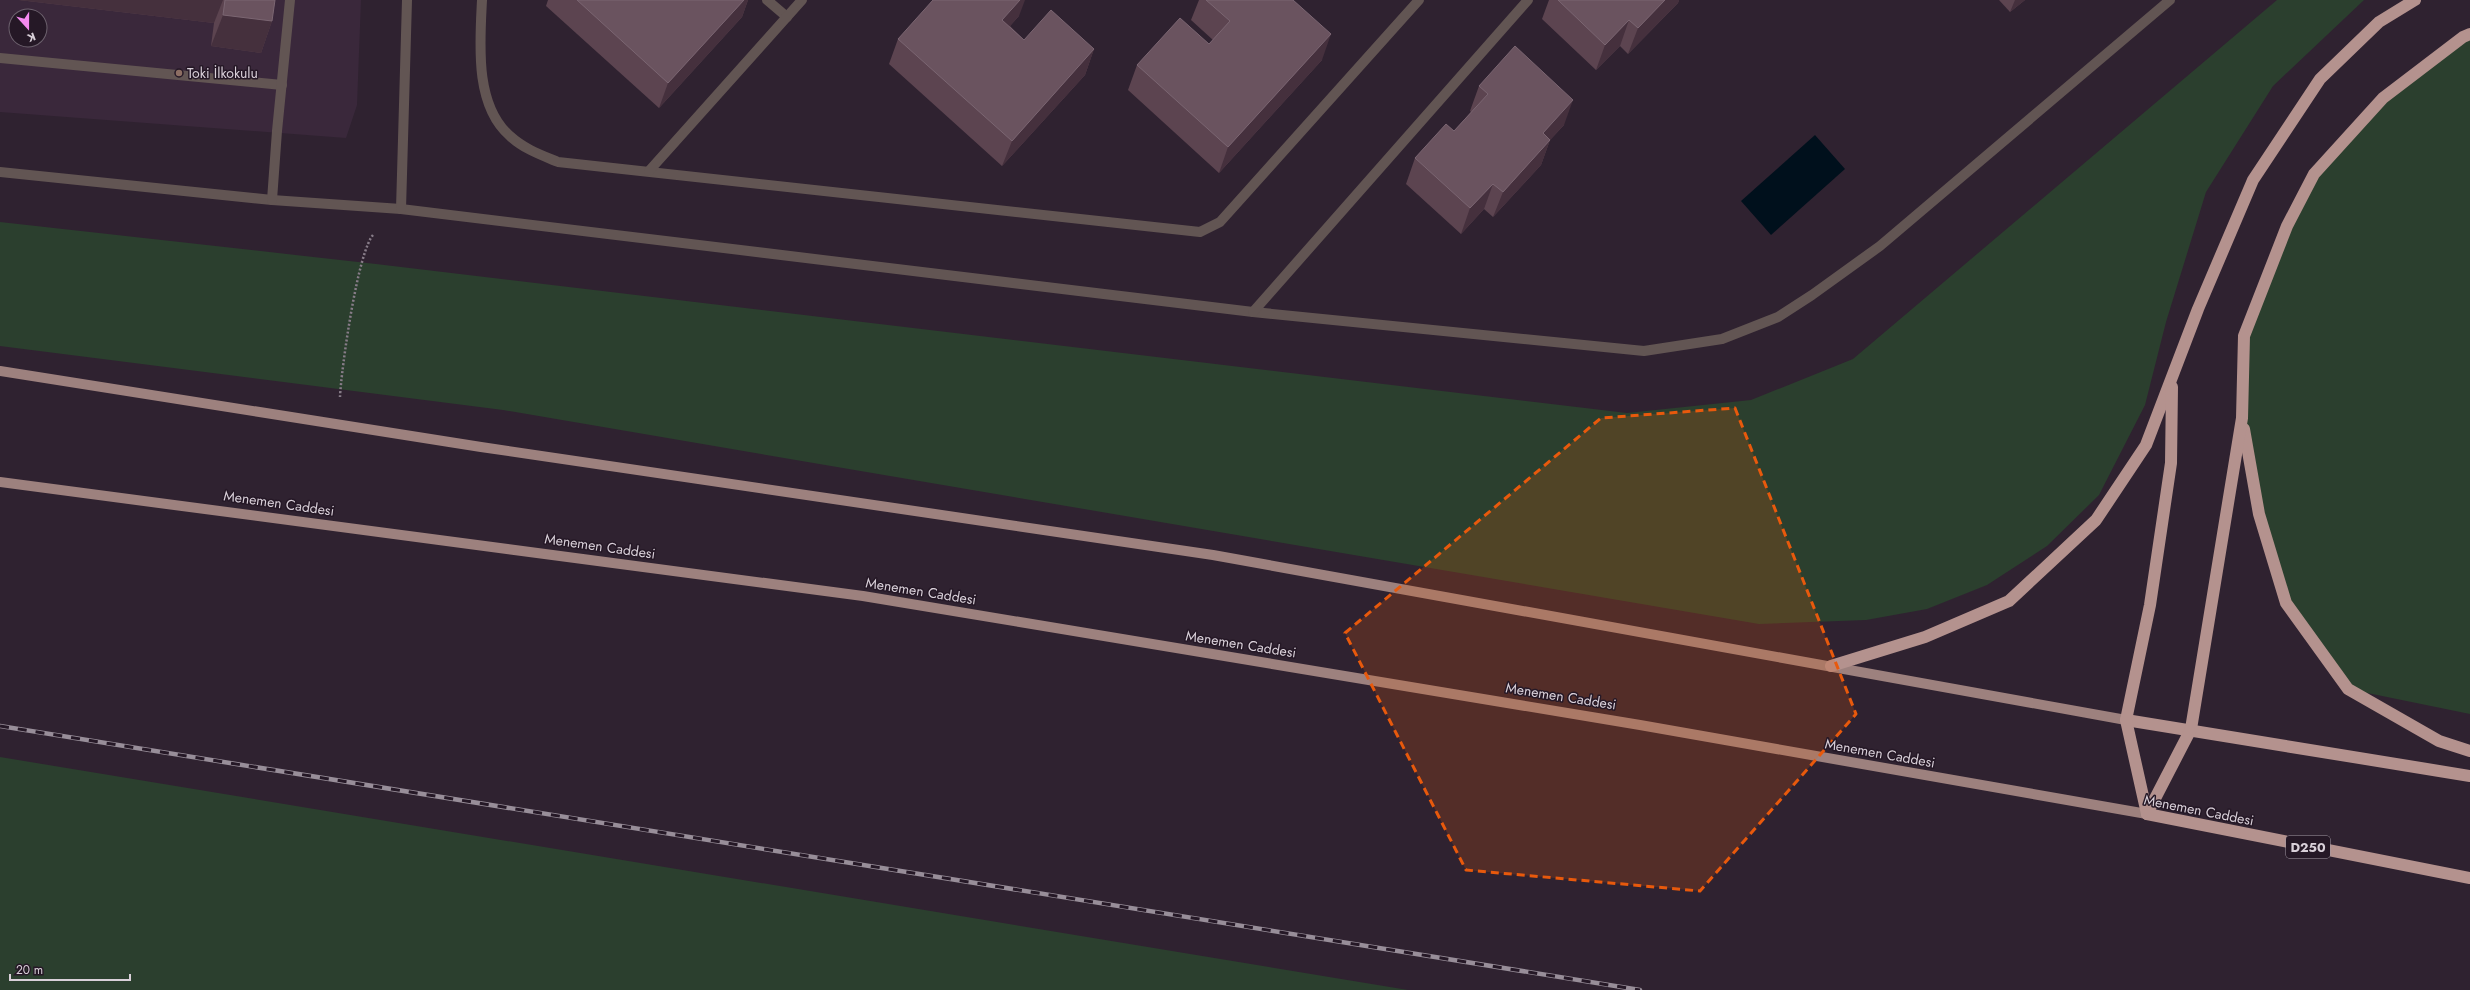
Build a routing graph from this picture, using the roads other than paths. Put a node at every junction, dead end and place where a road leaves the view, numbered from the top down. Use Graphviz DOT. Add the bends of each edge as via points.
graph roads {
  1 [pos="290,0"];
  2 [pos="407,0"];
  3 [pos="482,0"];
  4 [pos="767,0"];
  5 [pos="802,0"];
  6 [pos="1419,0"];
  7 [pos="1528,0"];
  8 [pos="2170,0"];
  9 [pos="2414,0"];
  10 [pos="787,17"];
  11 [pos="2470,34"];
  12 [pos="0,58"];
  13 [pos="282,85"];
  14 [pos="0,172"];
  15 [pos="649,172"];
  16 [pos="272,200"];
  17 [pos="401,209"];
  18 [pos="1253,312"];
  19 [pos="0,371"];
  20 [pos="2172,378"];
  21 [pos="2242,418"];
  22 [pos="0,482"];
  23 [pos="1831,666"];
  24 [pos="2126,720"];
  25 [pos="2191,730"];
  26 [pos="2470,751"];
  27 [pos="2470,776"];
  28 [pos="2147,814"];
  29 [pos="2470,878"];
  1 -- 13 [label="street"];
  2 -- 17 [label="street"];
  3 -- 15 [label="street" via="482,78 492,112 509,136 530,150 558,162"];
  4 -- 10 [label="street"];
  5 -- 10 [label="street"];
  6 -- 15 [label="street" via="1220,222 1200,232"];
  7 -- 18 [label="street"];
  8 -- 18 [label="street" via="1880,246 1778,317 1722,339 1644,351"];
  9 -- 20 [label="highway" via="2379,22 2320,79 2253,180 2198,309"];
  10 -- 15 [label="street"];
  11 -- 21 [label="highway" via="2383,98 2314,174 2287,226 2244,336"];
  12 -- 13 [label="street"];
  13 -- 16 [label="street"];
  14 -- 16 [label="street"];
  16 -- 17 [label="street"];
  17 -- 18 [label="street"];
  19 -- 23 [label="main road" via="1213,555"];
  20 -- 23 [label="highway" via="2146,444 2096,520 2009,601 1925,637"];
  20 -- 24 [label="highway" via="2171,463 2150,605"];
  21 -- 25 [label="highway"];
  21 -- 26 [label="highway" via="2259,514 2286,603 2348,688 2439,741"];
  22 -- 28 [label="main road, Menemen Caddesi" via="863,596 1640,725"];
  23 -- 24 [label="main road"];
  24 -- 25 [label="highway"];
  24 -- 28 [label="highway"];
  25 -- 27 [label="highway"];
  25 -- 28 [label="highway"];
  28 -- 29 [label="highway, Menemen Caddesi / D250"];
}
